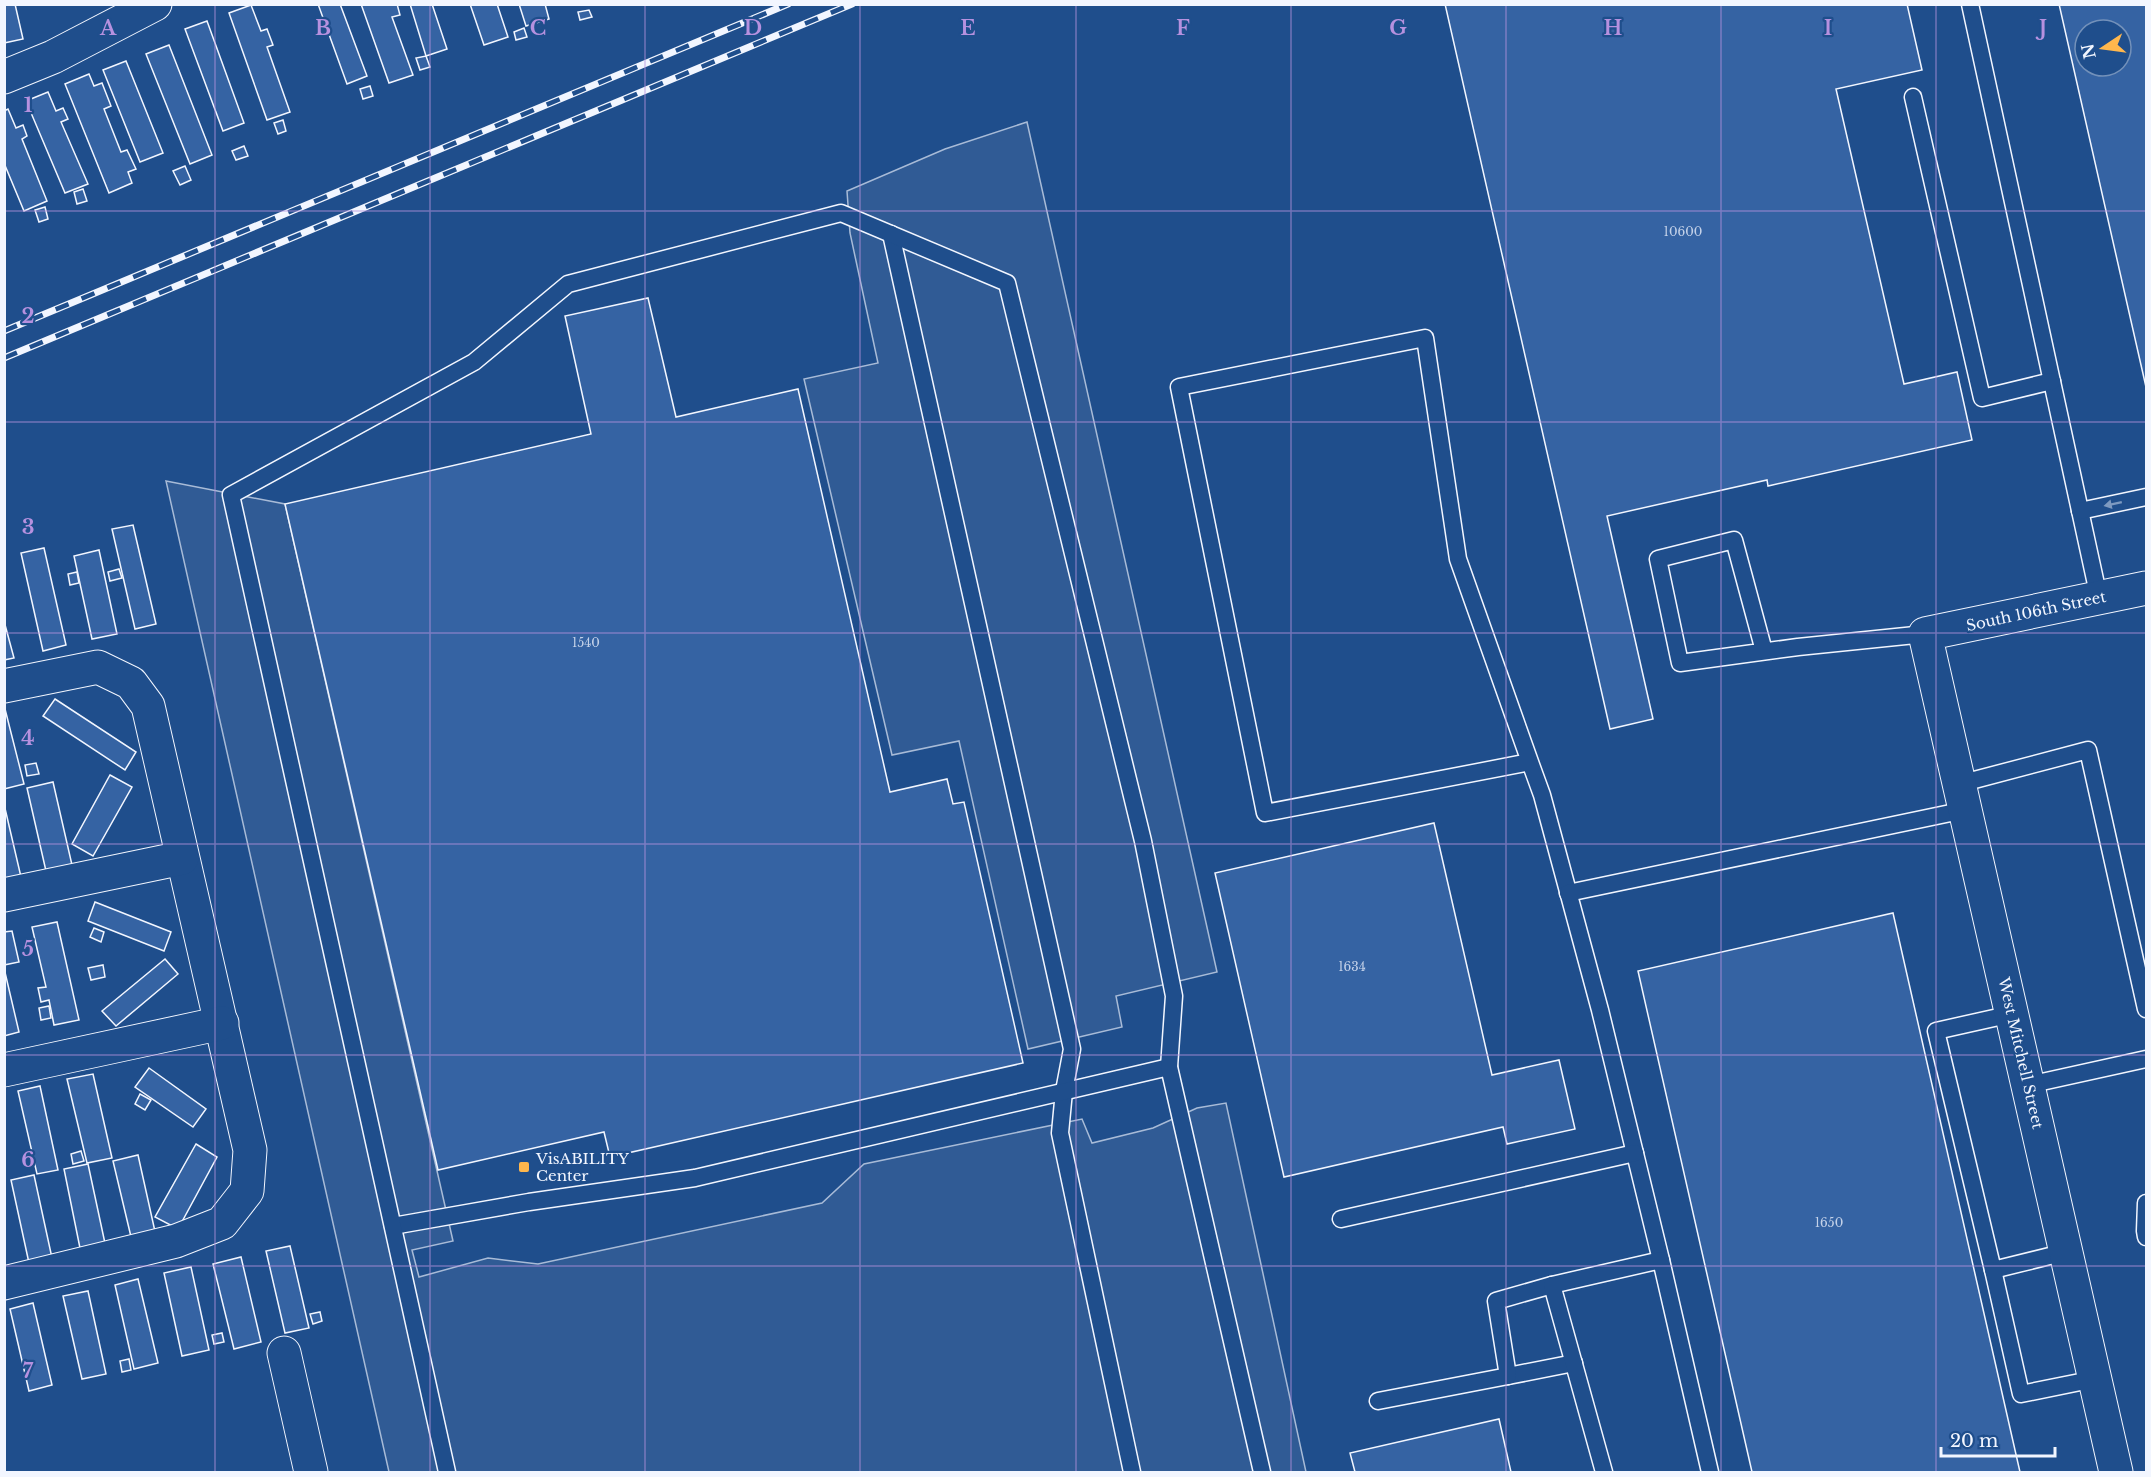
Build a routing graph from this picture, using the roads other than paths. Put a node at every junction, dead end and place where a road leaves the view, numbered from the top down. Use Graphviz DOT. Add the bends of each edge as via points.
graph roads {
  1 [pos="155,4"];
  2 [pos="1970,4"];
  3 [pos="4,77"];
  4 [pos="1913,97"];
  5 [pos="891,234"];
  6 [pos="2052,381"];
  7 [pos="2146,497"];
  8 [pos="2080,511"];
  9 [pos="2146,588"];
  10 [pos="2099,598"];
  11 [pos="1925,634"];
  12 [pos="1764,651"];
  13 [pos="4,687"];
  14 [pos="1530,762"];
  15 [pos="1962,797"];
  16 [pos="182,858"];
  17 [pos="1568,892"];
  18 [pos="4,895"];
  19 [pos="2146,1009"];
  20 [pos="2012,1014"];
  21 [pos="222,1023"];
  22 [pos="2146,1059"];
  23 [pos="1169,1067"];
  24 [pos="4,1070"];
  25 [pos="2028,1085"];
  26 [pos="1064,1091"];
  27 [pos="1635,1153"];
  28 [pos="2146,1203"];
  29 [pos="1341,1219"];
  30 [pos="393,1226"];
  31 [pos="2146,1237"];
  32 [pos="2066,1252"];
  33 [pos="1661,1260"];
  34 [pos="1993,1270"];
  35 [pos="4,1283"];
  36 [pos="1552,1285"];
  37 [pos="284,1353"];
  38 [pos="1574,1363"];
  39 [pos="1508,1376"];
  40 [pos="2096,1379"];
  41 [pos="1378,1401"];
  42 [pos="311,1473"];
  43 [pos="447,1473"];
  44 [pos="1131,1473"];
  45 [pos="1262,1473"];
  46 [pos="1604,1473"];
  47 [pos="1710,1473"];
  48 [pos="2116,1473"];
  1 -- 3 [label="street"];
  2 -- 6 [label="lane"];
  4 -- 6 [label="lane" via="1982,398"];
  5 -- 23 [label="lane" via="1006,283 1143,841 1174,996"];
  5 -- 26 [label="lane" via="1072,1049"];
  5 -- 30 [label="lane" via="841,213 567,284 474,362 231,495"];
  6 -- 8 [label="lane"];
  7 -- 8 [label="lane, one-way"];
  8 -- 10 [label="lane"];
  9 -- 10 [label="street, South 106th Street"];
  10 -- 11 [label="street, South 106th Street"];
  11 -- 12 [label="lane"];
  11 -- 15 [label="street, West Mitchell Street"];
  12 -- 12 [label="lane" via="1680,663 1658,560 1734,540"];
  13 -- 16 [label="street" via="98,667 131,683 148,706"];
  14 -- 14 [label="lane" via="1458,558 1425,338 1179,387 1265,813"];
  14 -- 17 [label="lane"];
  15 -- 17 [label="lane"];
  15 -- 19 [label="lane" via="2088,750"];
  15 -- 20 [label="street, West Mitchell Street"];
  16 -- 18 [label="street"];
  16 -- 21 [label="street"];
  17 -- 27 [label="lane"];
  20 -- 25 [label="street, West Mitchell Street"];
  20 -- 34 [label="lane" via="1936,1031"];
  21 -- 24 [label="street"];
  21 -- 35 [label="street" via="250,1150 248,1191 222,1223 176,1241"];
  22 -- 25 [label="lane"];
  23 -- 26 [label="lane"];
  23 -- 45 [label="lane"];
  25 -- 32 [label="street, West Mitchell Street"];
  26 -- 30 [label="lane" via="695,1178"];
  26 -- 44 [label="lane" via="1060,1132"];
  27 -- 29 [label="lane"];
  27 -- 33 [label="lane"];
  28 -- 31 [label="lane"];
  30 -- 43 [label="lane"];
  32 -- 34 [label="lane"];
  32 -- 40 [label="street, West Mitchell Street"];
  33 -- 36 [label="lane"];
  33 -- 47 [label="lane"];
  34 -- 40 [label="lane" via="2021,1394"];
  36 -- 38 [label="lane"];
  36 -- 39 [label="lane" via="1496,1301"];
  37 -- 42 [label="street"];
  38 -- 39 [label="lane"];
  38 -- 46 [label="lane"];
  39 -- 41 [label="lane"];
  40 -- 48 [label="street, West Mitchell Street"];
}
